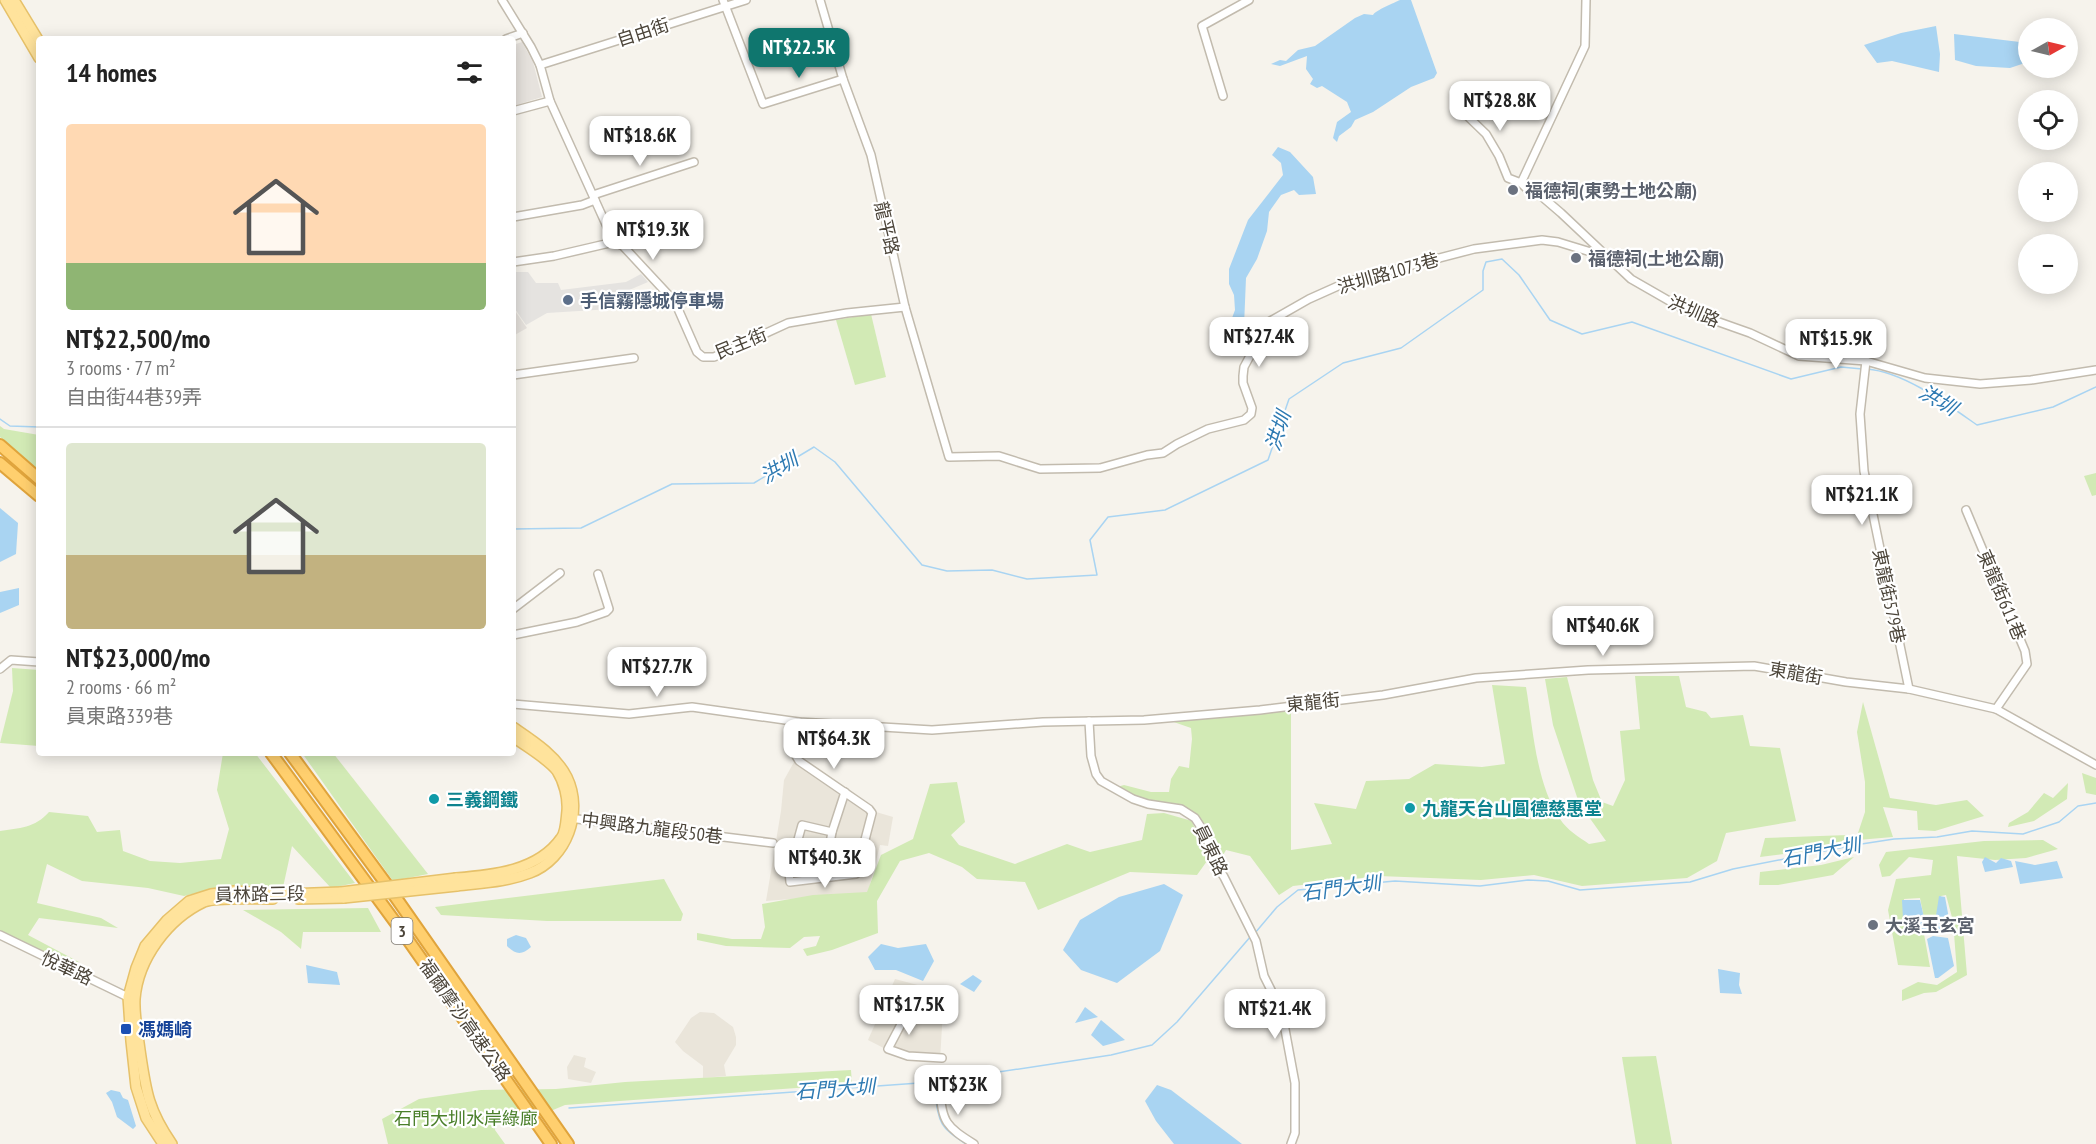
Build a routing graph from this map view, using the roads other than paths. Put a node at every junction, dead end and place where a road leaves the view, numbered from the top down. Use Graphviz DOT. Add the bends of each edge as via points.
graph roads {
  1 [pos="4,0"];
  2 [pos="14,0"];
  3 [pos="502,0"];
  4 [pos="746,0"];
  5 [pos="820,0"];
  6 [pos="1250,0"];
  7 [pos="1586,0"];
  8 [pos="724,3"];
  9 [pos="523,33"];
  10 [pos="36,36"];
  11 [pos="514,36"];
  12 [pos="36,53"];
  13 [pos="540,65"];
  14 [pos="843,79"];
  15 [pos="1223,96"];
  16 [pos="550,101"];
  17 [pos="1458,107"];
  18 [pos="516,110"];
  19 [pos="694,162"];
  20 [pos="1521,183"];
  21 [pos="594,197"];
  22 [pos="516,216"];
  23 [pos="614,242"];
  24 [pos="1605,256"];
  25 [pos="516,262"];
  26 [pos="905,308"];
  27 [pos="634,358"];
  28 [pos="1866,361"];
  29 [pos="2096,370"];
  30 [pos="516,375"];
  31 [pos="0,445"];
  32 [pos="950,457"];
  33 [pos="0,463"];
  34 [pos="36,476"];
  35 [pos="36,493"];
  36 [pos="1966,510"];
  37 [pos="560,573"];
  38 [pos="598,574"];
  39 [pos="516,607"];
  40 [pos="516,634"];
  41 [pos="36,662"];
  42 [pos="0,669"];
  43 [pos="1909,689"];
  44 [pos="516,704"];
  45 [pos="1996,709"];
  46 [pos="1089,721"];
  47 [pos="799,722"];
  48 [pos="516,729"];
  49 [pos="516,739"];
  50 [pos="273,756"];
  51 [pos="292,756"];
  52 [pos="2096,765"];
  53 [pos="844,792"];
  54 [pos="570,818"];
  55 [pos="832,832"];
  56 [pos="773,843"];
  57 [pos="824,877"];
  58 [pos="0,935"];
  59 [pos="918,992"];
  60 [pos="132,998"];
  61 [pos="942,1058"];
  62 [pos="940,1088"];
  63 [pos="163,1144"];
  64 [pos="172,1144"];
  65 [pos="551,1144"];
  66 [pos="568,1144"];
  67 [pos="974,1144"];
  68 [pos="1291,1144"];
  1 -- 12 [label="main road"];
  2 -- 10 [label="main road"];
  3 -- 9 [label="street, 民主街"];
  4 -- 8 [label="street, 自由街"];
  5 -- 14 [label="street, 龍平路"];
  6 -- 15 [label="street" via="1202,26"];
  7 -- 20 [label="street" via="1585,46"];
  8 -- 13 [label="street, 自由街"];
  8 -- 14 [label="street" via="763,104"];
  9 -- 11 [label="street"];
  9 -- 13 [label="street, 民主街"];
  13 -- 16 [label="street, 民主街"];
  14 -- 26 [label="street, 龍平路" via="871,155"];
  16 -- 18 [label="street"];
  16 -- 21 [label="street, 民主街"];
  17 -- 20 [label="street, 洪圳路" via="1486,134 1508,178"];
  19 -- 21 [label="street"];
  20 -- 24 [label="street, 洪圳路" via="1561,213"];
  21 -- 22 [label="street" via="582,205"];
  21 -- 23 [label="street, 民主街"];
  23 -- 25 [label="street"];
  23 -- 26 [label="street, 民主街" via="623,246 675,302 697,352 703,357 714,357 788,323"];
  24 -- 28 [label="street, 洪圳路" via="1631,279 1685,310 1799,356"];
  24 -- 32 [label="street, 洪圳路1073巷" via="1542,240 1474,249 1347,282 1309,299 1256,333 1242,376 1251,403 1249,417 1208,429 1162,453 1080,470 1040,469 999,456"];
  26 -- 32 [label="street, 龍平路"];
  27 -- 30 [label="street"];
  28 -- 29 [label="street, 洪圳路" via="1925,378 1980,384"];
  28 -- 43 [label="street, 東龍街579巷" via="1860,414 1864,471"];
  31 -- 34 [label="highway"];
  33 -- 35 [label="highway"];
  36 -- 45 [label="street, 東龍街611巷" via="2027,664"];
  37 -- 39 [label="street"];
  38 -- 40 [label="street" via="609,609 606,612"];
  41 -- 42 [label="street" via="11,660"];
  43 -- 45 [label="street, 東龍街"];
  43 -- 46 [label="street, 東龍街" via="1754,666 1588,670 1476,678 1260,710"];
  44 -- 47 [label="street, 東龍街" via="629,714 692,707"];
  45 -- 52 [label="street, 東龍街"];
  46 -- 47 [label="street, 東龍街" via="932,730"];
  46 -- 68 [label="street, 員東路" via="1091,756 1101,781 1133,799 1181,809 1195,818 1206,835 1213,860 1256,941 1264,976 1278,1004 1295,1083 1295,1133"];
  47 -- 53 [label="street" via="799,761"];
  48 -- 54 [label="main road" via="562,769 571,789"];
  49 -- 54 [label="main road" via="556,771 565,790"];
  50 -- 65 [label="highway, 福爾摩沙高速公路 / 3"];
  51 -- 66 [label="highway, 福爾摩沙高速公路 / 3"];
  53 -- 55 [label="street"];
  53 -- 57 [label="street" via="872,813 856,874"];
  54 -- 56 [label="street, 中興路九龍段50巷"];
  54 -- 60 [label="main road, 員林路三段, bridge" via="563,837 545,855 493,879 342,895 234,891 189,901 145,946 136,968"];
  55 -- 57 [label="street"];
  55 -- 57 [label="street" via="802,825 789,872 790,882"];
  58 -- 60 [label="street, 悅華路"];
  59 -- 61 [label="street" via="888,1049 908,1056"];
  60 -- 63 [label="main road, 員林路三段" via="136,1087 146,1118"];
  60 -- 64 [label="main road, 員林路三段" via="149,1103"];
  62 -- 67 [label="street" via="946,1122"];
}
